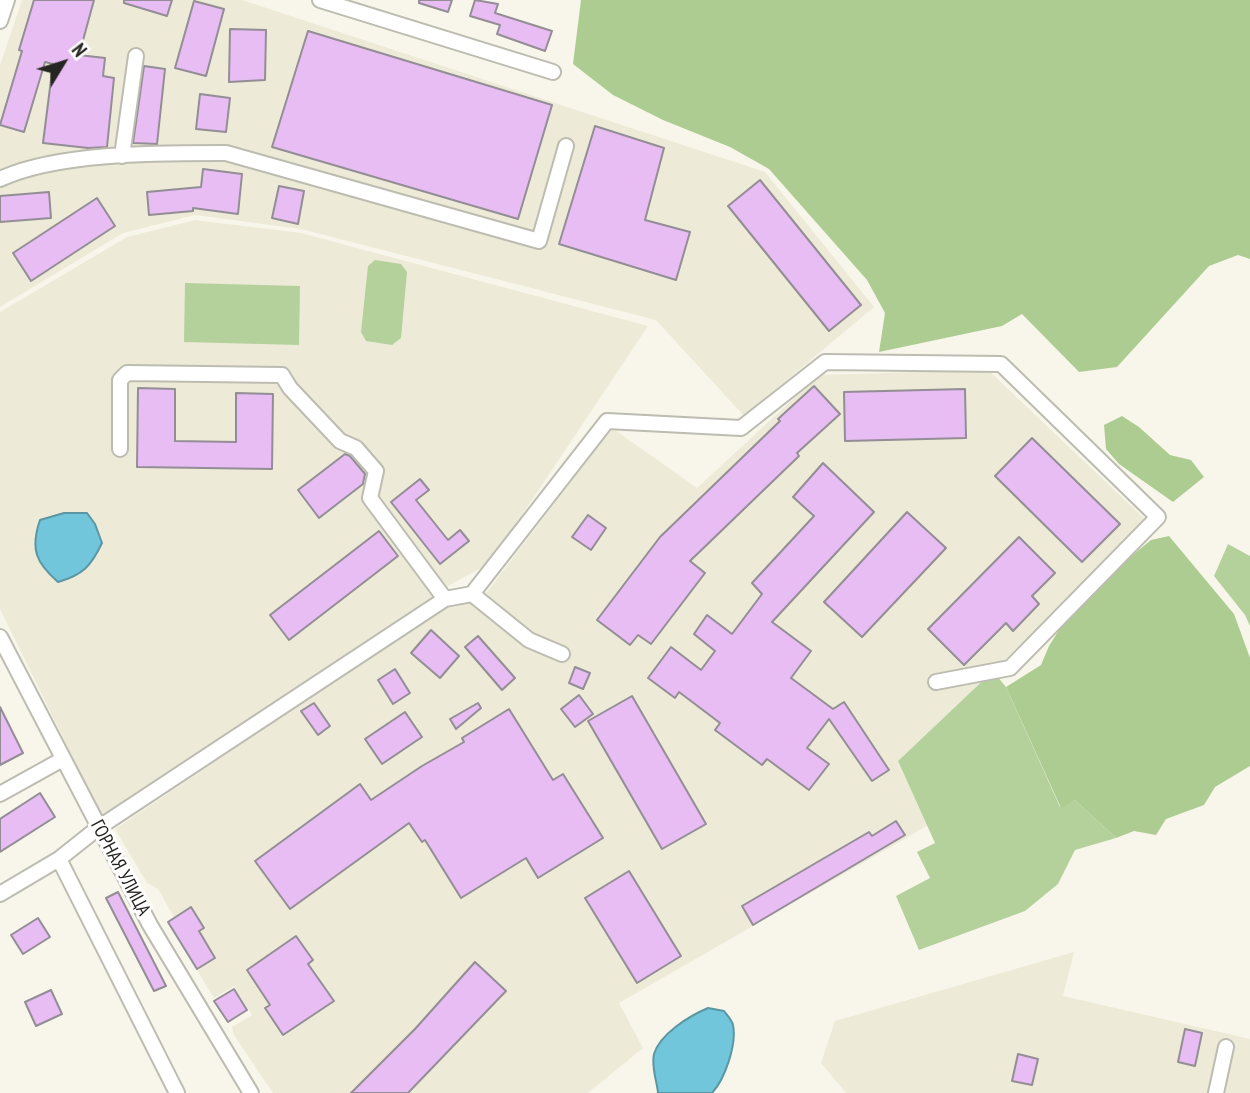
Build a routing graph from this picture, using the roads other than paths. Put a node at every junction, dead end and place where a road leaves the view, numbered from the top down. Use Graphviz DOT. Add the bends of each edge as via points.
graph roads {
  1 [pos="7,0"];
  2 [pos="320,0"];
  3 [pos="0,22"];
  4 [pos="136,56"];
  5 [pos="553,72"];
  6 [pos="566,146"];
  7 [pos="122,156"];
  8 [pos="0,179"];
  9 [pos="120,449"];
  10 [pos="472,594"];
  11 [pos="445,599"];
  12 [pos="0,637"];
  13 [pos="562,654"];
  14 [pos="936,682"];
  15 [pos="63,759"];
  16 [pos="0,794"];
  17 [pos="98,828"];
  18 [pos="60,859"];
  19 [pos="0,894"];
  20 [pos="1226,1047"];
  21 [pos="177,1093"];
  22 [pos="251,1093"];
  23 [pos="1216,1093"];
  1 -- 3 [label="street"];
  2 -- 5 [label="street"];
  4 -- 7 [label="street"];
  6 -- 7 [label="street" via="539,241 226,153"];
  7 -- 8 [label="street" via="68,161"];
  9 -- 11 [label="street" via="120,380 127,373 282,375 340,441 356,448 376,471 370,498"];
  10 -- 11 [label="street"];
  10 -- 13 [label="street" via="529,640"];
  10 -- 14 [label="street" via="607,421 741,428 825,362 1001,364 1158,517 1010,668"];
  11 -- 17 [label="street"];
  12 -- 15 [label="street, ГОРНАЯ УЛИЦА"];
  15 -- 16 [label="street"];
  15 -- 17 [label="street, ГОРНАЯ УЛИЦА"];
  17 -- 18 [label="street"];
  17 -- 22 [label="street, ГОРНАЯ УЛИЦА" via="156,936"];
  18 -- 19 [label="street"];
  18 -- 21 [label="street"];
  20 -- 23 [label="street"];
}
